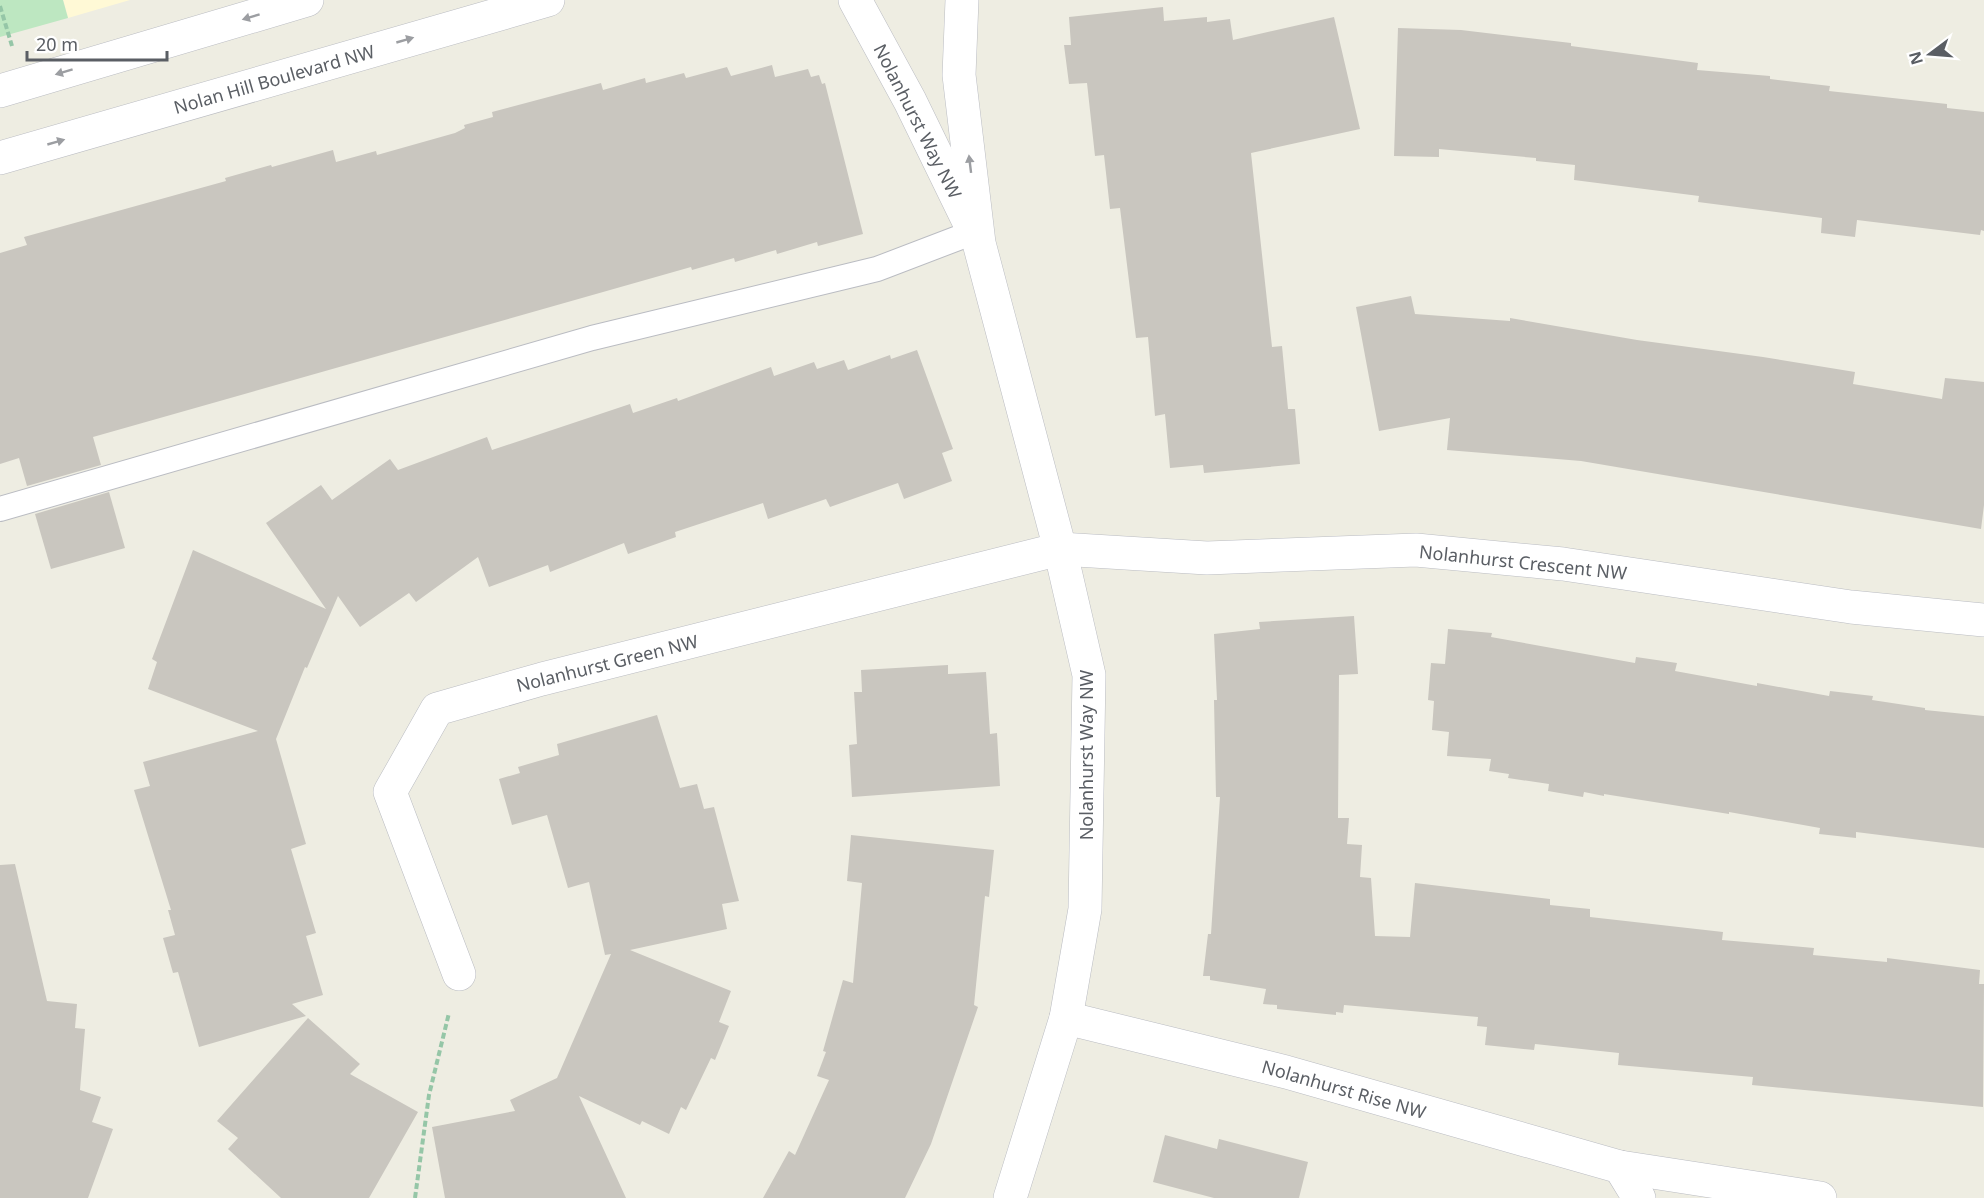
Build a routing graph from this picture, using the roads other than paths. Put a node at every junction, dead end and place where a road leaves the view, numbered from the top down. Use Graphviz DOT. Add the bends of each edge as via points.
graph roads {
  1 [pos="307,0"];
  2 [pos="548,0"];
  3 [pos="855,0"];
  4 [pos="962,0"];
  5 [pos="0,91"];
  6 [pos="0,158"];
  7 [pos="976,238"];
  8 [pos="0,509"];
  9 [pos="1060,549"];
  10 [pos="1984,620"];
  11 [pos="459,974"];
  12 [pos="1066,1018"];
  13 [pos="1620,1167"];
  14 [pos="1010,1198"];
  15 [pos="1639,1198"];
  16 [pos="1820,1198"];
  1 -- 5 [label="street, one-way"];
  6 -- 2 [label="street, Nolan Hill Boulevard NW, one-way"];
  3 -- 7 [label="street, Nolanhurst Way NW" via="910,101"];
  7 -- 4 [label="street, Nolanhurst Way NW, one-way" via="959,75"];
  7 -- 8 [label="lane" via="877,268 592,338"];
  7 -- 9 [label="street, Nolanhurst Way NW"];
  9 -- 10 [label="street, Nolanhurst Crescent NW" via="1207,558 1416,550 1563,564 1851,607"];
  9 -- 11 [label="street, Nolanhurst Green NW" via="437,709 390,792"];
  9 -- 12 [label="street, Nolanhurst Way NW" via="1089,675 1085,909"];
  12 -- 13 [label="street, Nolanhurst Rise NW" via="1286,1072"];
  12 -- 14 [label="street, Nolanhurst Way NW"];
  13 -- 15 [label="street"];
  13 -- 16 [label="street, Nolanhurst Rise NW"];
}
